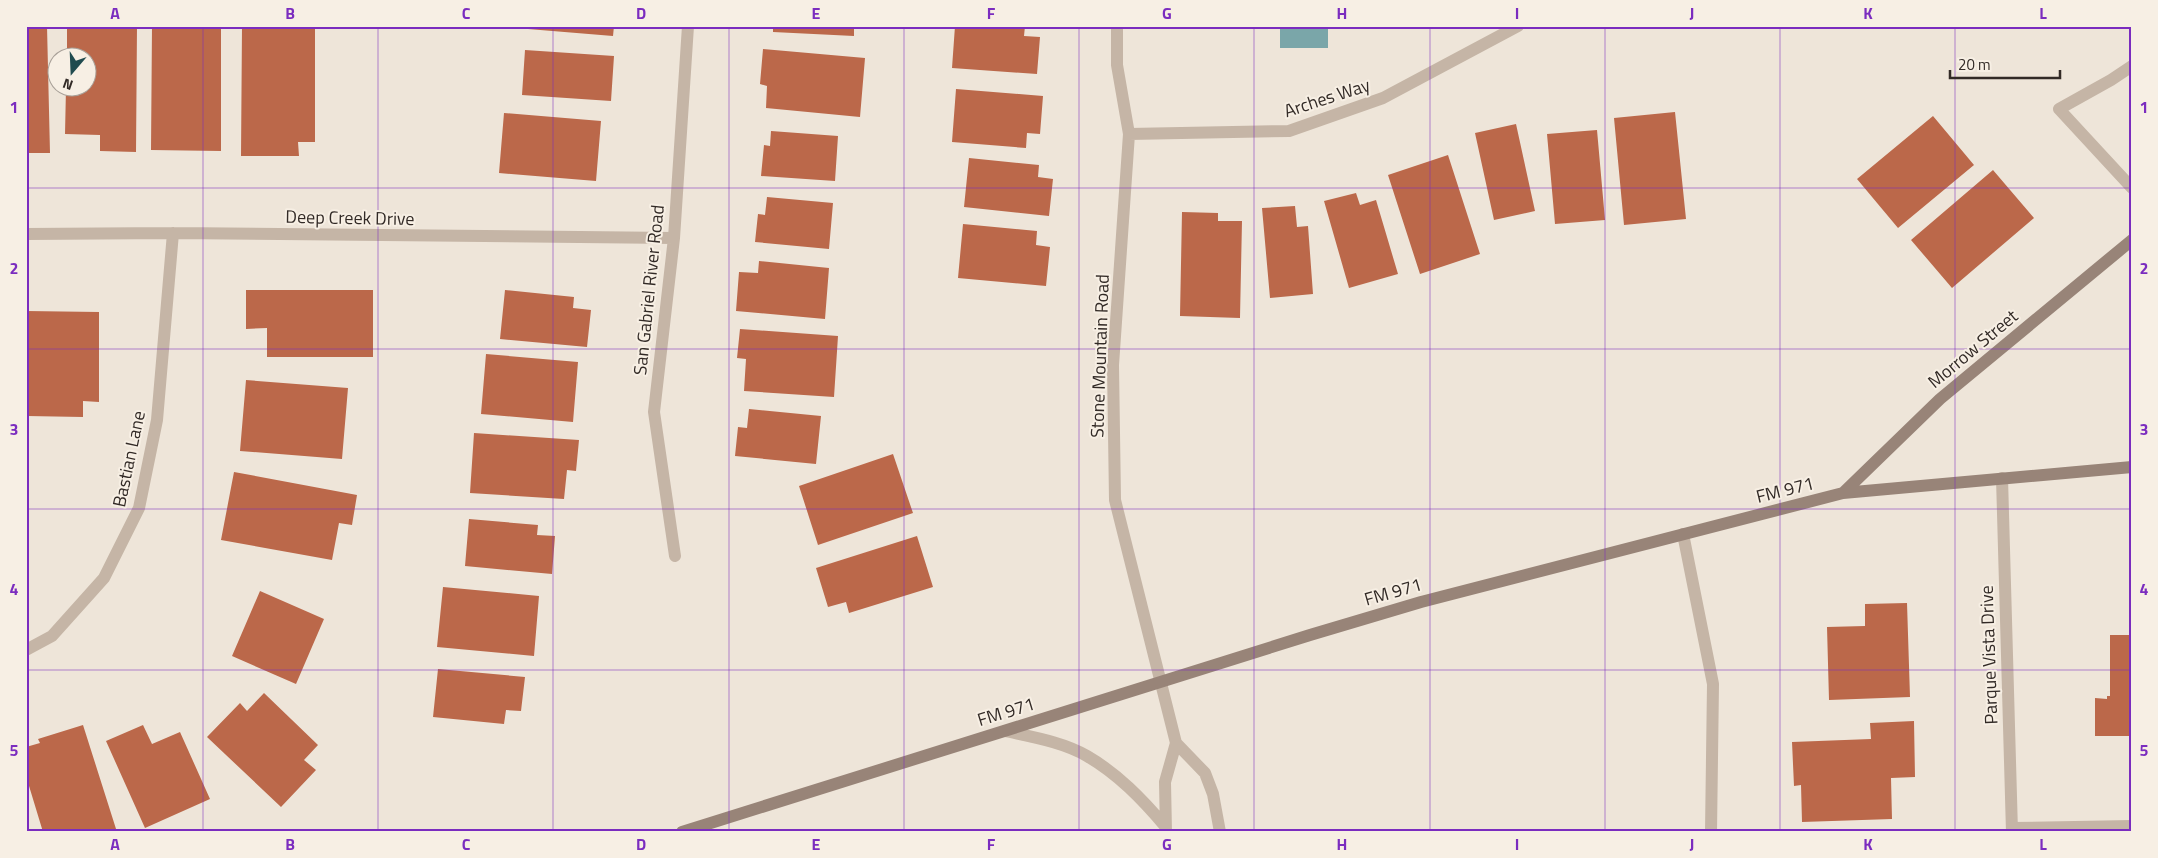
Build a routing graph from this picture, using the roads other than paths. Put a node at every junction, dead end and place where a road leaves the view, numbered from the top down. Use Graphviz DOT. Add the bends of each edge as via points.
graph roads {
  1 [pos="688,26"];
  2 [pos="1117,26"];
  3 [pos="1518,26"];
  4 [pos="2132,66"];
  5 [pos="1128,134"];
  6 [pos="2132,188"];
  7 [pos="173,233"];
  8 [pos="26,234"];
  9 [pos="674,238"];
  10 [pos="2132,240"];
  11 [pos="2132,467"];
  12 [pos="2002,478"];
  13 [pos="1843,493"];
  14 [pos="1682,534"];
  15 [pos="675,556"];
  16 [pos="26,650"];
  17 [pos="1160,682"];
  18 [pos="1005,731"];
  19 [pos="1176,743"];
  20 [pos="2132,826"];
  21 [pos="1165,829"];
  22 [pos="2012,830"];
  23 [pos="682,832"];
  24 [pos="1220,832"];
  25 [pos="1711,832"];
  1 -- 9 [label="street, San Gabriel River Road"];
  2 -- 5 [label="street, Stone Mountain Road" via="1117,65"];
  3 -- 5 [label="street, Arches Way" via="1383,98 1289,132"];
  4 -- 6 [label="street" via="2059,110"];
  5 -- 17 [label="street, Stone Mountain Road" via="1113,365 1115,500"];
  7 -- 8 [label="street, Deep Creek Drive"];
  7 -- 9 [label="street, Deep Creek Drive"];
  7 -- 16 [label="street, Bastian Lane" via="157,420 139,508 104,578 52,636"];
  9 -- 15 [label="street, San Gabriel River Road" via="654,412"];
  10 -- 13 [label="main road, Morrow Street" via="1940,399"];
  11 -- 12 [label="main road, FM 971 / FM 971"];
  12 -- 13 [label="main road, FM 971 / FM 971"];
  12 -- 22 [label="street, Parque Vista Drive"];
  13 -- 14 [label="main road, FM 971 / FM 971"];
  14 -- 17 [label="main road, FM 971 / FM 971" via="1421,602"];
  14 -- 25 [label="street" via="1713,684"];
  17 -- 18 [label="main road, FM 971 / FM 971"];
  17 -- 19 [label="street, Stone Mountain Road"];
  18 -- 21 [label="street" via="1086,755 1126,784"];
  18 -- 23 [label="main road, FM 971 / FM 971"];
  19 -- 21 [label="street" via="1165,782"];
  19 -- 24 [label="street" via="1205,773 1213,794"];
  20 -- 22 [label="street"];
}
